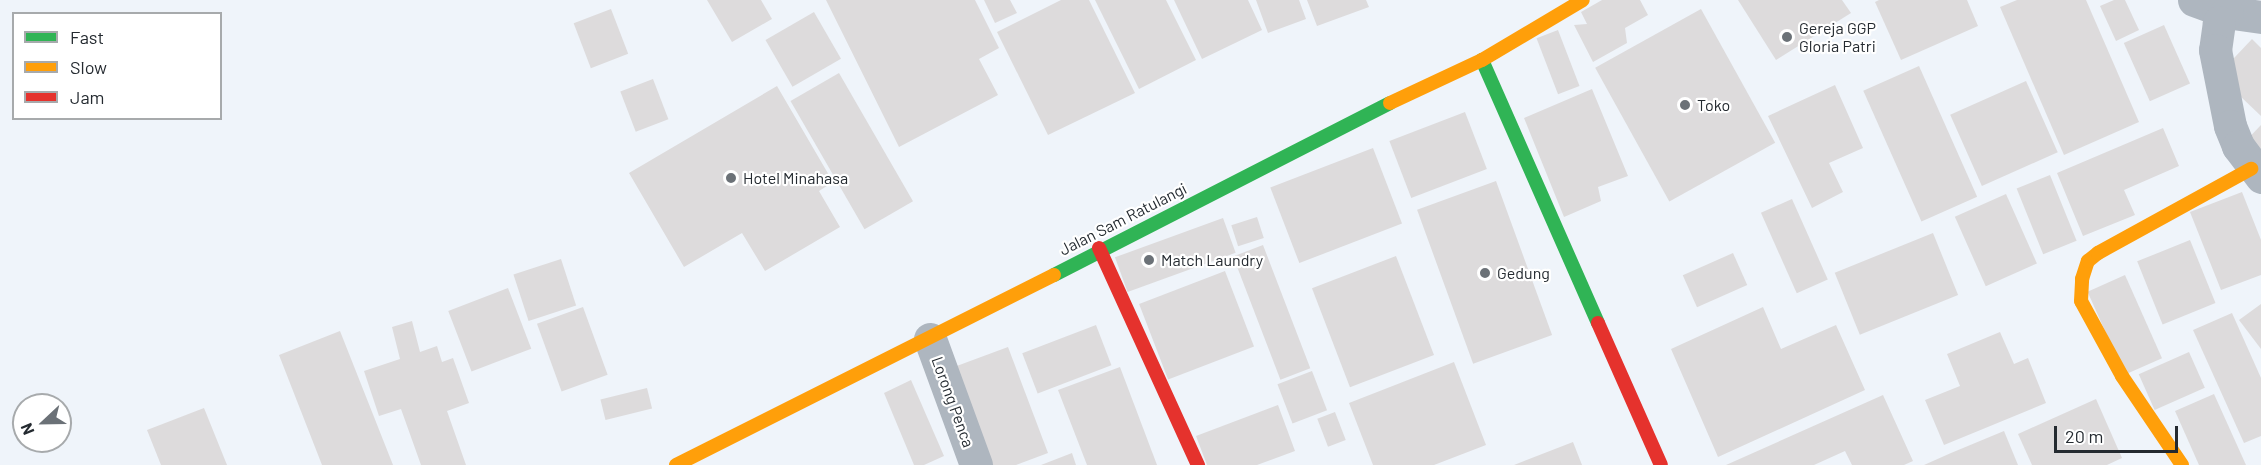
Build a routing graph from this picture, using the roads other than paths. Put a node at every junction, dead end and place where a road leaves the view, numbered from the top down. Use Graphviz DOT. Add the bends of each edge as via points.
graph roads {
  1 [pos="1583,0"];
  2 [pos="2194,0"];
  3 [pos="2227,12"];
  4 [pos="2261,17"];
  5 [pos="1482,60"];
  6 [pos="2256,173"];
  7 [pos="1099,248"];
  8 [pos="930,339"];
  9 [pos="676,465"];
  10 [pos="976,465"];
  11 [pos="1198,465"];
  12 [pos="1661,465"];
  13 [pos="2182,465"];
  1 -- 5 [label="street, Jalan Sam Ratulangi"];
  2 -- 3 [label="street"];
  3 -- 4 [label="street"];
  3 -- 6 [label="street" via="2217,33 2218,79 2238,146"];
  5 -- 7 [label="street, Jalan Sam Ratulangi"];
  5 -- 12 [label="street"];
  6 -- 13 [label="street" via="2098,253 2088,261 2082,279 2081,301 2122,376"];
  7 -- 8 [label="street, Jalan Sam Ratulangi"];
  7 -- 11 [label="street"];
  8 -- 9 [label="street, Jalan Sam Ratulangi"];
  8 -- 10 [label="street, Lorong Penca"];
}
